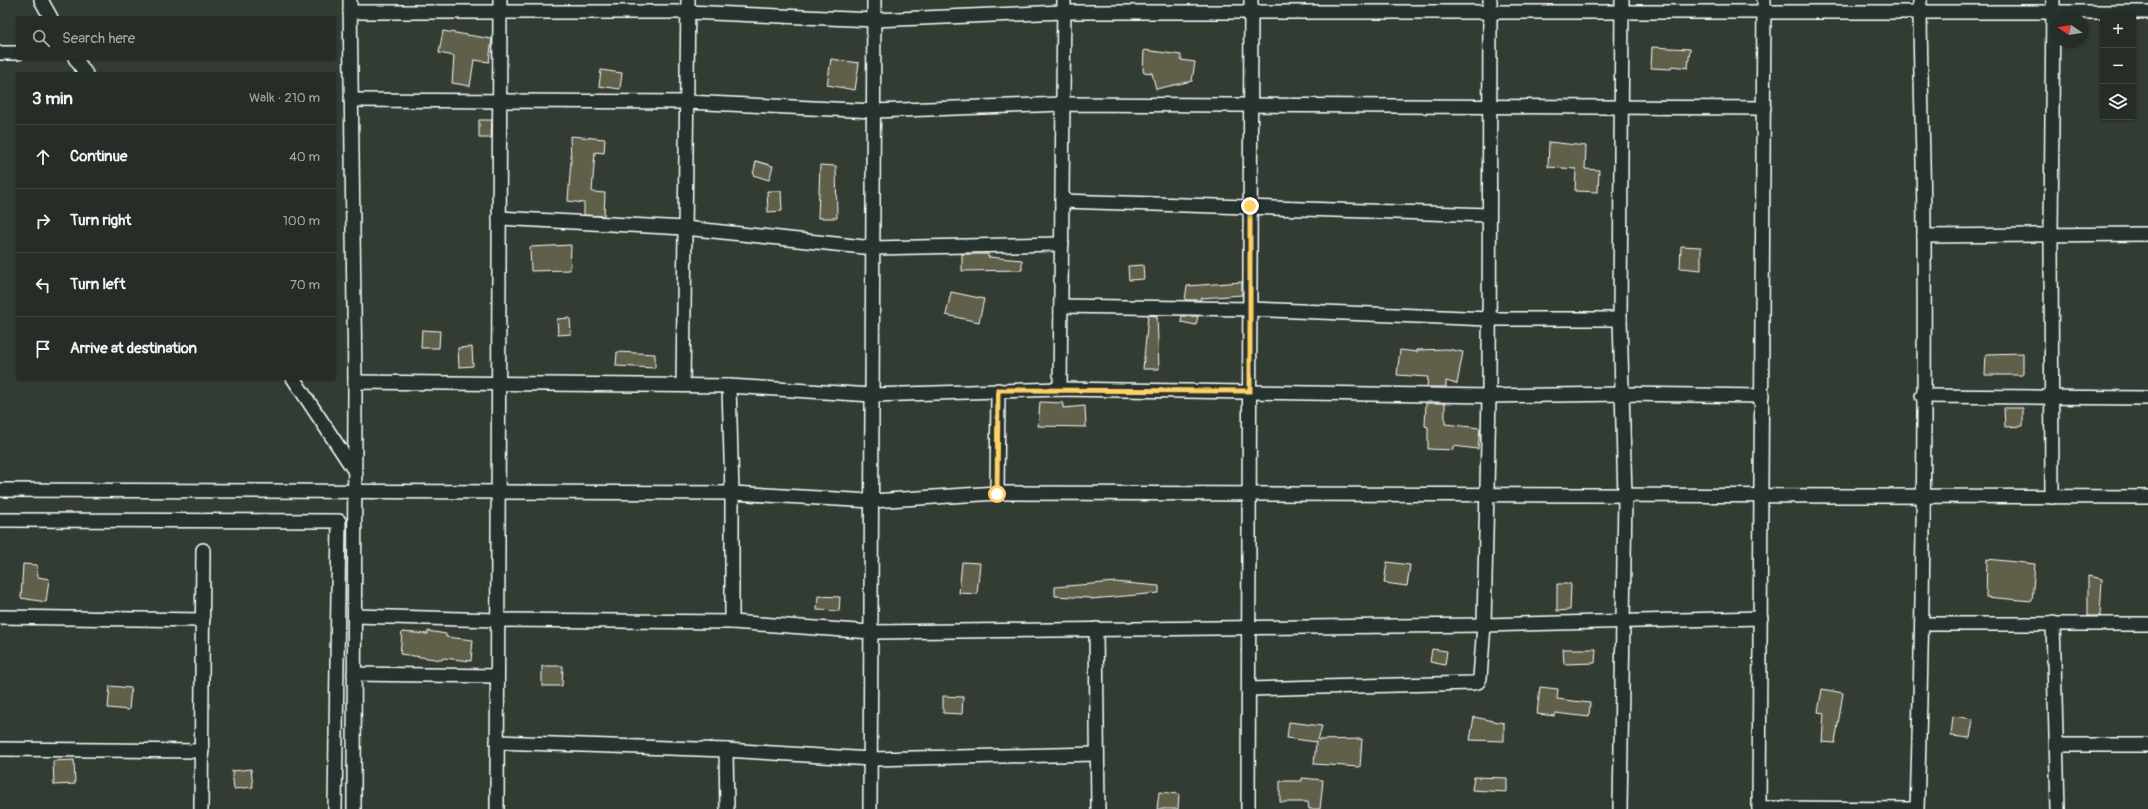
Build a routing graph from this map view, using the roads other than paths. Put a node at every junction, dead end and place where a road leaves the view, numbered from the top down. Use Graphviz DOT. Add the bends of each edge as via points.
graph roads {
  1 [pos="41,0"];
  2 [pos="874,0"];
  3 [pos="350,6"];
  4 [pos="500,6"];
  5 [pos="688,6"];
  6 [pos="1064,6"];
  7 [pos="1251,6"];
  8 [pos="1490,6"];
  9 [pos="1622,6"];
  10 [pos="1764,6"];
  11 [pos="1920,6"];
  12 [pos="2053,6"];
  13 [pos="2148,12"];
  14 [pos="50,16"];
  15 [pos="874,20"];
  16 [pos="0,53"];
  17 [pos="16,53"];
  18 [pos="76,60"];
  19 [pos="85,72"];
  20 [pos="351,100"];
  21 [pos="500,100"];
  22 [pos="687,102"];
  23 [pos="1063,104"];
  24 [pos="1251,105"];
  25 [pos="1490,106"];
  26 [pos="1622,107"];
  27 [pos="1764,108"];
  28 [pos="874,111"];
  29 [pos="1062,201"];
  30 [pos="1250,206"];
  31 [pos="1489,215"];
  32 [pos="499,218"];
  33 [pos="685,228"];
  34 [pos="2148,234"];
  35 [pos="2051,235"];
  36 [pos="1924,236"];
  37 [pos="1062,244"];
  38 [pos="873,248"];
  39 [pos="1061,306"];
  40 [pos="1250,309"];
  41 [pos="1489,319"];
  42 [pos="1620,319"];
  43 [pos="294,380"];
  44 [pos="355,382"];
  45 [pos="498,384"];
  46 [pos="683,385"];
  47 [pos="729,386"];
  48 [pos="1060,389"];
  49 [pos="998,390"];
  50 [pos="1250,391"];
  51 [pos="1623,394"];
  52 [pos="872,395"];
  53 [pos="1489,396"];
  54 [pos="1762,396"];
  55 [pos="1922,396"];
  56 [pos="2053,397"];
  57 [pos="2148,398"];
  58 [pos="356,473"];
  59 [pos="0,490"];
  60 [pos="356,491"];
  61 [pos="498,492"];
  62 [pos="732,493"];
  63 [pos="997,494"];
  64 [pos="1249,494"];
  65 [pos="1488,495"];
  66 [pos="1625,496"];
  67 [pos="1762,496"];
  68 [pos="1924,497"];
  69 [pos="2052,497"];
  70 [pos="2148,497"];
  71 [pos="872,501"];
  72 [pos="0,520"];
  73 [pos="203,550"];
  74 [pos="355,616"];
  75 [pos="0,617"];
  76 [pos="1761,618"];
  77 [pos="202,620"];
  78 [pos="497,620"];
  79 [pos="732,622"];
  80 [pos="1624,622"];
  81 [pos="2053,623"];
  82 [pos="1922,624"];
  83 [pos="2148,624"];
  84 [pos="1484,625"];
  85 [pos="1248,627"];
  86 [pos="1096,629"];
  87 [pos="871,632"];
  88 [pos="354,674"];
  89 [pos="497,676"];
  90 [pos="1249,689"];
  91 [pos="497,742"];
  92 [pos="2057,745"];
  93 [pos="2148,745"];
  94 [pos="0,749"];
  95 [pos="726,750"];
  96 [pos="202,751"];
  97 [pos="1096,754"];
  98 [pos="870,759"];
  99 [pos="1759,808"];
  100 [pos="201,809"];
  101 [pos="335,809"];
  102 [pos="354,809"];
  103 [pos="497,809"];
  104 [pos="727,809"];
  105 [pos="870,809"];
  106 [pos="1098,809"];
  107 [pos="1248,809"];
  108 [pos="1620,809"];
  109 [pos="1915,809"];
  110 [pos="2058,809"];
  1 -- 14 [label="street"];
  2 -- 15 [label="street"];
  3 -- 4 [label="street"];
  3 -- 20 [label="street"];
  4 -- 5 [label="street"];
  4 -- 21 [label="street"];
  5 -- 15 [label="street"];
  5 -- 22 [label="street"];
  6 -- 7 [label="street"];
  6 -- 15 [label="street"];
  6 -- 23 [label="street"];
  7 -- 8 [label="street"];
  7 -- 24 [label="street"];
  8 -- 9 [label="street"];
  8 -- 25 [label="street"];
  9 -- 10 [label="street"];
  9 -- 26 [label="street"];
  10 -- 11 [label="street"];
  10 -- 27 [label="street"];
  11 -- 12 [label="street"];
  11 -- 36 [label="street"];
  12 -- 13 [label="street"];
  12 -- 35 [label="street"];
  15 -- 28 [label="street"];
  16 -- 17 [label="street"];
  18 -- 19 [label="street"];
  20 -- 21 [label="street"];
  20 -- 44 [label="street"];
  21 -- 22 [label="street"];
  21 -- 32 [label="street"];
  22 -- 28 [label="street"];
  22 -- 33 [label="street"];
  23 -- 24 [label="street"];
  23 -- 28 [label="street"];
  23 -- 29 [label="street"];
  24 -- 25 [label="street"];
  24 -- 30 [label="street"];
  25 -- 26 [label="street"];
  25 -- 31 [label="street"];
  26 -- 27 [label="street"];
  26 -- 42 [label="street"];
  27 -- 54 [label="street"];
  28 -- 38 [label="street"];
  29 -- 30 [label="street"];
  29 -- 37 [label="street"];
  30 -- 31 [label="street"];
  30 -- 40 [label="street"];
  31 -- 41 [label="street"];
  32 -- 33 [label="street"];
  32 -- 45 [label="street"];
  33 -- 38 [label="street"];
  33 -- 46 [label="street"];
  34 -- 35 [label="street"];
  35 -- 36 [label="street"];
  35 -- 56 [label="street"];
  36 -- 55 [label="street"];
  37 -- 38 [label="street"];
  37 -- 39 [label="street"];
  38 -- 52 [label="street"];
  39 -- 40 [label="street"];
  39 -- 48 [label="street"];
  40 -- 41 [label="street"];
  40 -- 50 [label="street"];
  41 -- 42 [label="street"];
  41 -- 53 [label="street"];
  42 -- 51 [label="street"];
  43 -- 58 [label="street"];
  44 -- 45 [label="street"];
  44 -- 58 [label="street"];
  45 -- 46 [label="street"];
  45 -- 61 [label="street"];
  46 -- 47 [label="street"];
  47 -- 52 [label="street"];
  47 -- 62 [label="street"];
  48 -- 49 [label="street"];
  48 -- 50 [label="street"];
  49 -- 52 [label="street"];
  49 -- 63 [label="street"];
  50 -- 53 [label="street"];
  50 -- 64 [label="street"];
  51 -- 53 [label="street"];
  51 -- 54 [label="street"];
  51 -- 66 [label="street"];
  52 -- 71 [label="street"];
  53 -- 65 [label="street"];
  54 -- 67 [label="street"];
  55 -- 56 [label="street"];
  55 -- 68 [label="street"];
  56 -- 57 [label="street"];
  56 -- 69 [label="street"];
  58 -- 60 [label="street"];
  59 -- 60 [label="street"];
  60 -- 61 [label="street"];
  60 -- 74 [label="street"];
  61 -- 62 [label="street"];
  61 -- 78 [label="street"];
  62 -- 71 [label="street"];
  62 -- 79 [label="street"];
  63 -- 64 [label="street"];
  63 -- 71 [label="street"];
  64 -- 65 [label="street"];
  64 -- 85 [label="street"];
  65 -- 66 [label="street"];
  65 -- 84 [label="street"];
  66 -- 67 [label="street"];
  66 -- 80 [label="street"];
  67 -- 68 [label="street"];
  67 -- 76 [label="street"];
  68 -- 69 [label="street"];
  68 -- 82 [label="street"];
  69 -- 70 [label="street"];
  71 -- 87 [label="street"];
  72 -- 101 [label="street" via="339,521"];
  73 -- 77 [label="street"];
  74 -- 78 [label="street"];
  74 -- 88 [label="street"];
  75 -- 77 [label="street"];
  76 -- 80 [label="street"];
  76 -- 99 [label="street"];
  77 -- 96 [label="street"];
  78 -- 79 [label="street"];
  78 -- 89 [label="street"];
  79 -- 87 [label="street"];
  80 -- 84 [label="street"];
  80 -- 108 [label="street"];
  81 -- 82 [label="street"];
  81 -- 83 [label="street"];
  81 -- 92 [label="street"];
  82 -- 109 [label="street"];
  84 -- 85 [label="street"];
  84 -- 90 [label="street" via="1480,678 1475,683"];
  85 -- 86 [label="street"];
  85 -- 90 [label="street"];
  86 -- 87 [label="street"];
  86 -- 97 [label="street"];
  87 -- 98 [label="street"];
  88 -- 89 [label="street"];
  88 -- 102 [label="street"];
  89 -- 91 [label="street"];
  90 -- 107 [label="street"];
  91 -- 95 [label="street"];
  91 -- 103 [label="street"];
  92 -- 93 [label="street"];
  92 -- 110 [label="street"];
  94 -- 96 [label="street"];
  95 -- 98 [label="street"];
  95 -- 104 [label="street"];
  96 -- 100 [label="street"];
  97 -- 98 [label="street"];
  97 -- 106 [label="street"];
  98 -- 105 [label="street"];
  99 -- 109 [label="street"];
}
